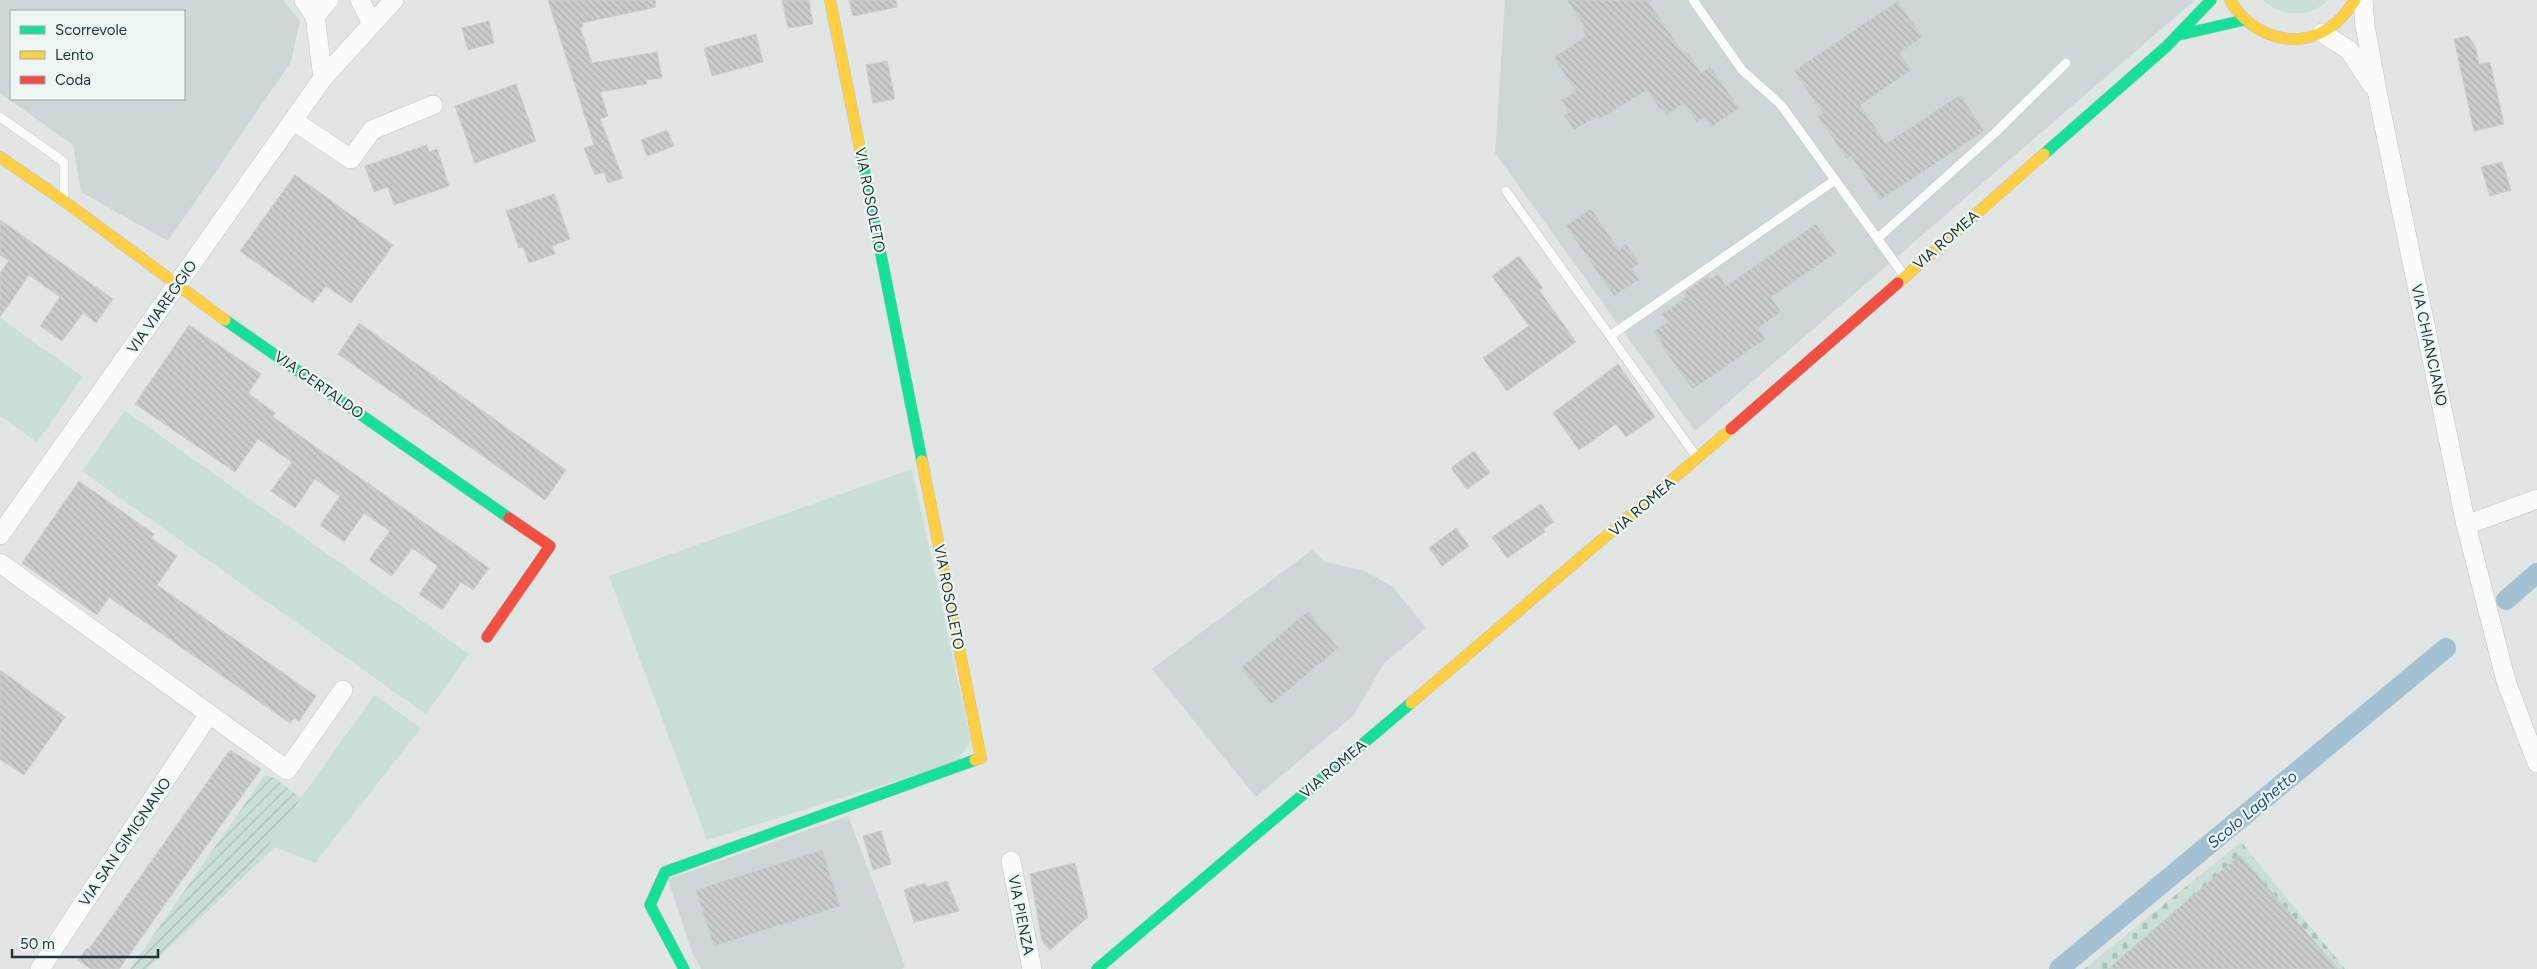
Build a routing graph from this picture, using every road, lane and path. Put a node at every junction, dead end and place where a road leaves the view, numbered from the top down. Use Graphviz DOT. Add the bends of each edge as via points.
graph roads {
  1 [pos="304,0"];
  2 [pos="329,0"];
  3 [pos="360,0"];
  4 [pos="394,0"];
  5 [pos="830,0"];
  6 [pos="1693,0"];
  7 [pos="2211,0"];
  8 [pos="2230,0"];
  9 [pos="2355,0"];
  10 [pos="2363,0"];
  11 [pos="315,16"];
  12 [pos="2244,20"];
  13 [pos="372,24"];
  14 [pos="2322,33"];
  15 [pos="2179,35"];
  16 [pos="2066,63"];
  17 [pos="323,78"];
  18 [pos="2377,91"];
  19 [pos="433,105"];
  20 [pos="0,117"];
  21 [pos="294,121"];
  22 [pos="0,157"];
  23 [pos="1836,180"];
  24 [pos="1506,190"];
  25 [pos="64,201"];
  26 [pos="1878,238"];
  27 [pos="1905,276"];
  28 [pos="176,286"];
  29 [pos="1610,336"];
  30 [pos="1698,459"];
  31 [pos="2537,499"];
  32 [pos="2466,525"];
  33 [pos="0,535"];
  34 [pos="0,564"];
  35 [pos="487,637"];
  36 [pos="343,690"];
  37 [pos="210,714"];
  38 [pos="2537,763"];
  39 [pos="1011,860"];
  40 [pos="40,969"];
  41 [pos="684,969"];
  42 [pos="1032,969"];
  43 [pos="1097,969"];
  1 -- 11 [label="street"];
  2 -- 11 [label="street"];
  3 -- 13 [label="street"];
  4 -- 13 [label="street, VIA VIAREGGIO"];
  5 -- 41 [label="street, VIA ROSOLETO" via="981,758 665,872 650,905"];
  6 -- 23 [label="lane" via="1742,70 1781,105"];
  7 -- 15 [label="street, VIA ROMEA"];
  8 -- 12 [label="street"];
  9 -- 14 [label="street" via="2342,20"];
  10 -- 18 [label="street, VIA CHIANCIANO"];
  11 -- 17 [label="street"];
  12 -- 14 [label="street" via="2261,32 2281,39 2302,39"];
  12 -- 15 [label="street, VIA ROMEA"];
  13 -- 17 [label="street, VIA VIAREGGIO"];
  14 -- 18 [label="street, VIA CHIANCIANO" via="2349,50"];
  15 -- 27 [label="street, VIA ROMEA"];
  16 -- 26 [label="lane" via="1996,132"];
  17 -- 21 [label="street, VIA VIAREGGIO"];
  18 -- 32 [label="street, VIA CHIANCIANO"];
  19 -- 21 [label="street" via="372,130 351,159"];
  20 -- 25 [label="lane" via="64,162"];
  21 -- 28 [label="street, VIA VIAREGGIO"];
  22 -- 25 [label="street, VIA CERTALDO"];
  23 -- 26 [label="lane"];
  23 -- 29 [label="lane"];
  24 -- 29 [label="lane"];
  25 -- 28 [label="street, VIA CERTALDO"];
  26 -- 27 [label="lane"];
  27 -- 30 [label="street, VIA ROMEA"];
  28 -- 33 [label="street, VIA VIAREGGIO"];
  28 -- 35 [label="street, VIA CERTALDO" via="550,546"];
  29 -- 30 [label="lane"];
  30 -- 43 [label="street, VIA ROMEA"];
  31 -- 32 [label="street"];
  32 -- 38 [label="street, VIA CHIANCIANO" via="2506,681"];
  34 -- 37 [label="street"];
  36 -- 37 [label="street" via="287,770"];
  37 -- 40 [label="street, VIA SAN GIMIGNANO"];
  39 -- 42 [label="street, VIA PIENZA"];
}
